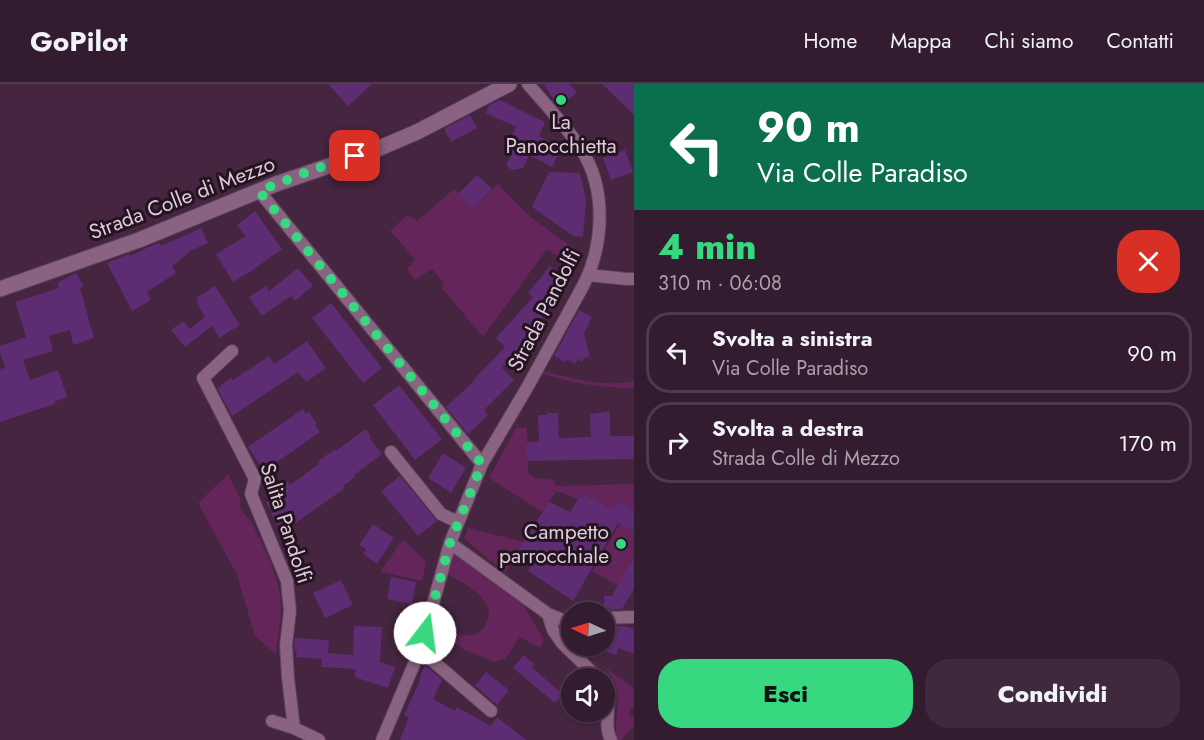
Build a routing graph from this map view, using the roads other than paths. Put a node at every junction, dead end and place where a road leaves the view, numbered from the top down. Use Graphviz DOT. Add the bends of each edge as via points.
graph roads {
  1 [pos="509,84"];
  2 [pos="528,84"];
  3 [pos="259,191"];
  4 [pos="588,274"];
  5 [pos="634,279"];
  6 [pos="0,289"];
  7 [pos="232,351"];
  8 [pos="391,452"];
  9 [pos="482,464"];
  10 [pos="458,522"];
  11 [pos="450,543"];
  12 [pos="548,614"];
  13 [pos="634,617"];
  14 [pos="615,618"];
  15 [pos="619,618"];
  16 [pos="561,619"];
  17 [pos="634,625"];
  18 [pos="420,650"];
  19 [pos="588,668"];
  20 [pos="491,711"];
  21 [pos="272,721"];
  22 [pos="607,722"];
  23 [pos="294,728"];
  24 [pos="319,740"];
  25 [pos="382,740"];
  26 [pos="611,740"];
  1 -- 3 [label="street, Strada Colle di Mezzo" via="375,150"];
  2 -- 4 [label="street, Strada Pandolfi" via="580,148 591,171 599,200 599,219 596,254"];
  3 -- 6 [label="street, Strada Colle di Mezzo" via="139,240"];
  3 -- 9 [label="street"];
  4 -- 5 [label="street"];
  4 -- 9 [label="street, Strada Pandolfi"];
  7 -- 23 [label="street, Salita Pandolfi" via="203,378 255,479 251,494 286,577 290,611 286,656"];
  8 -- 10 [label="street" via="441,514"];
  9 -- 10 [label="street, Strada Pandolfi"];
  10 -- 11 [label="street, Strada Pandolfi"];
  11 -- 12 [label="street"];
  11 -- 18 [label="street, Strada Pandolfi"];
  12 -- 16 [label="street"];
  12 -- 19 [label="street" via="557,637"];
  13 -- 15 [label="street"];
  14 -- 15 [label="street"];
  15 -- 17 [label="street"];
  18 -- 20 [label="street"];
  18 -- 25 [label="street, Strada Pandolfi"];
  21 -- 23 [label="street"];
  22 -- 26 [label="street"];
  23 -- 24 [label="street"];
}
